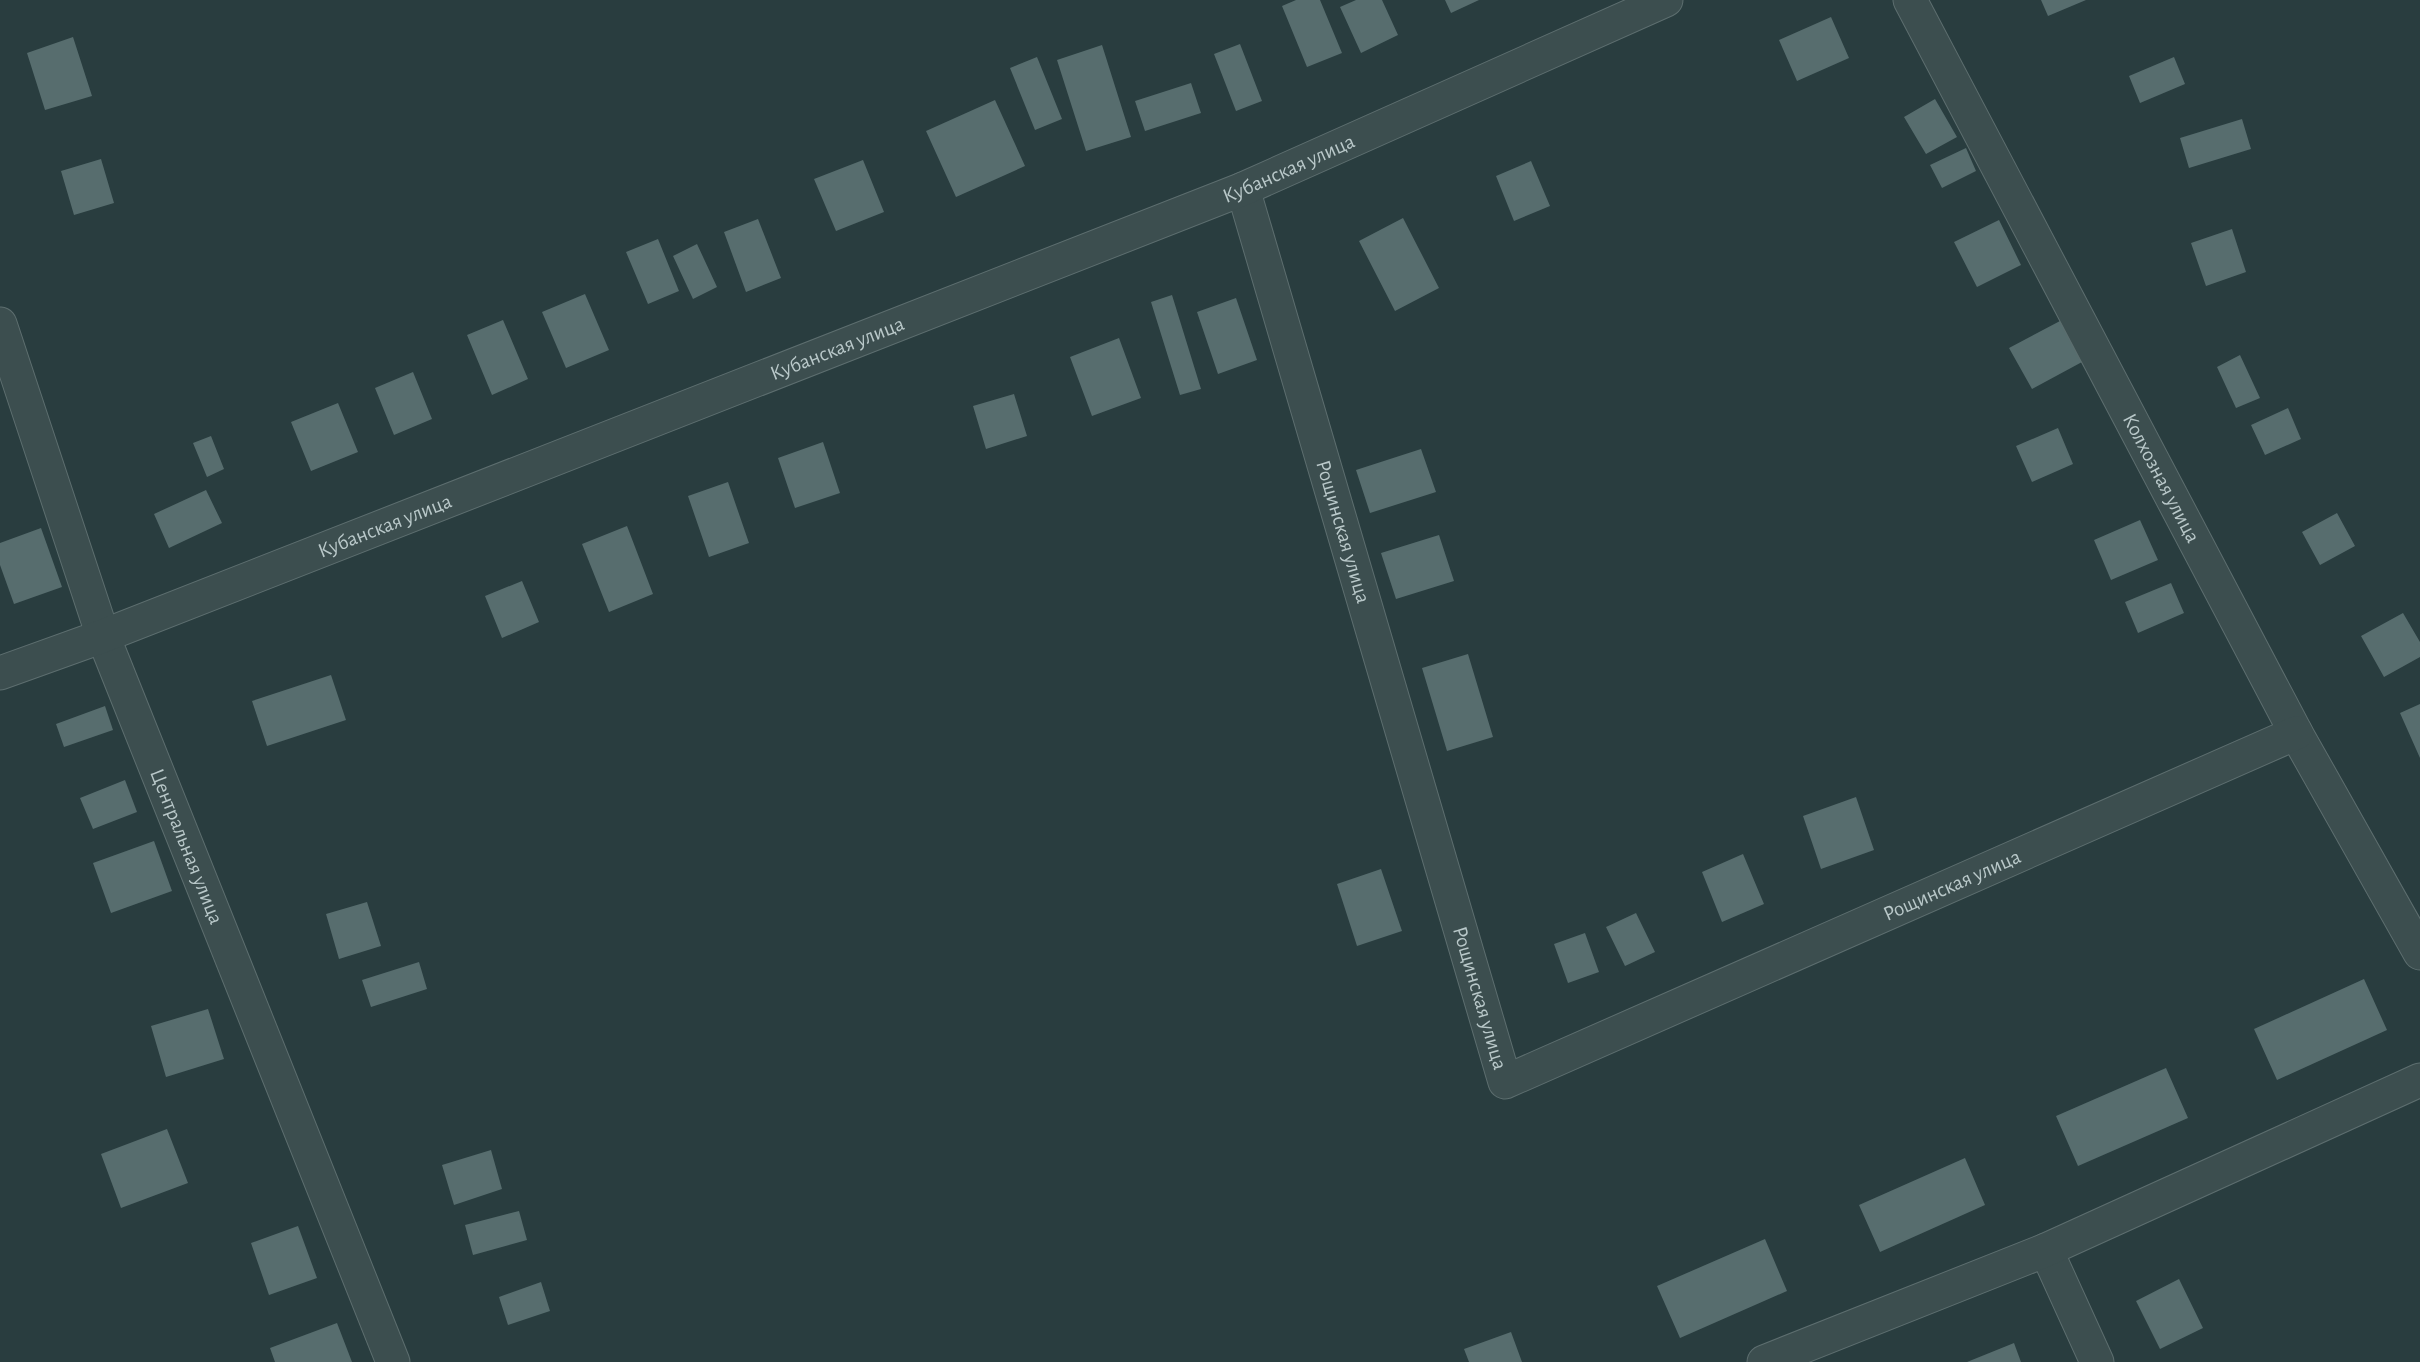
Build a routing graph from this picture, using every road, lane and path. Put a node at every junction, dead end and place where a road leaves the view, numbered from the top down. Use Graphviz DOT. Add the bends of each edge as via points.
graph roads {
  1 [pos="1666,0"];
  2 [pos="1910,0"];
  3 [pos="1243,189"];
  4 [pos="0,324"];
  5 [pos="103,636"];
  6 [pos="0,673"];
  7 [pos="2296,734"];
  8 [pos="2420,953"];
  9 [pos="2420,1080"];
  10 [pos="2046,1250"];
  11 [pos="393,1362"];
  12 [pos="1764,1362"];
  13 [pos="2097,1362"];
  1 -- 3 [label="street, Кубанская улица"];
  2 -- 7 [label="street, Колхозная улица"];
  3 -- 5 [label="street, Кубанская улица"];
  3 -- 7 [label="street, Рощинская улица" via="1505,1082"];
  4 -- 5 [label="street, Центральная улица"];
  5 -- 6 [label="street, Кубанская улица"];
  5 -- 11 [label="street, Центральная улица"];
  7 -- 8 [label="street, Колхозная улица"];
  9 -- 10 [label="street"];
  10 -- 12 [label="street"];
  10 -- 13 [label="street"];
}
